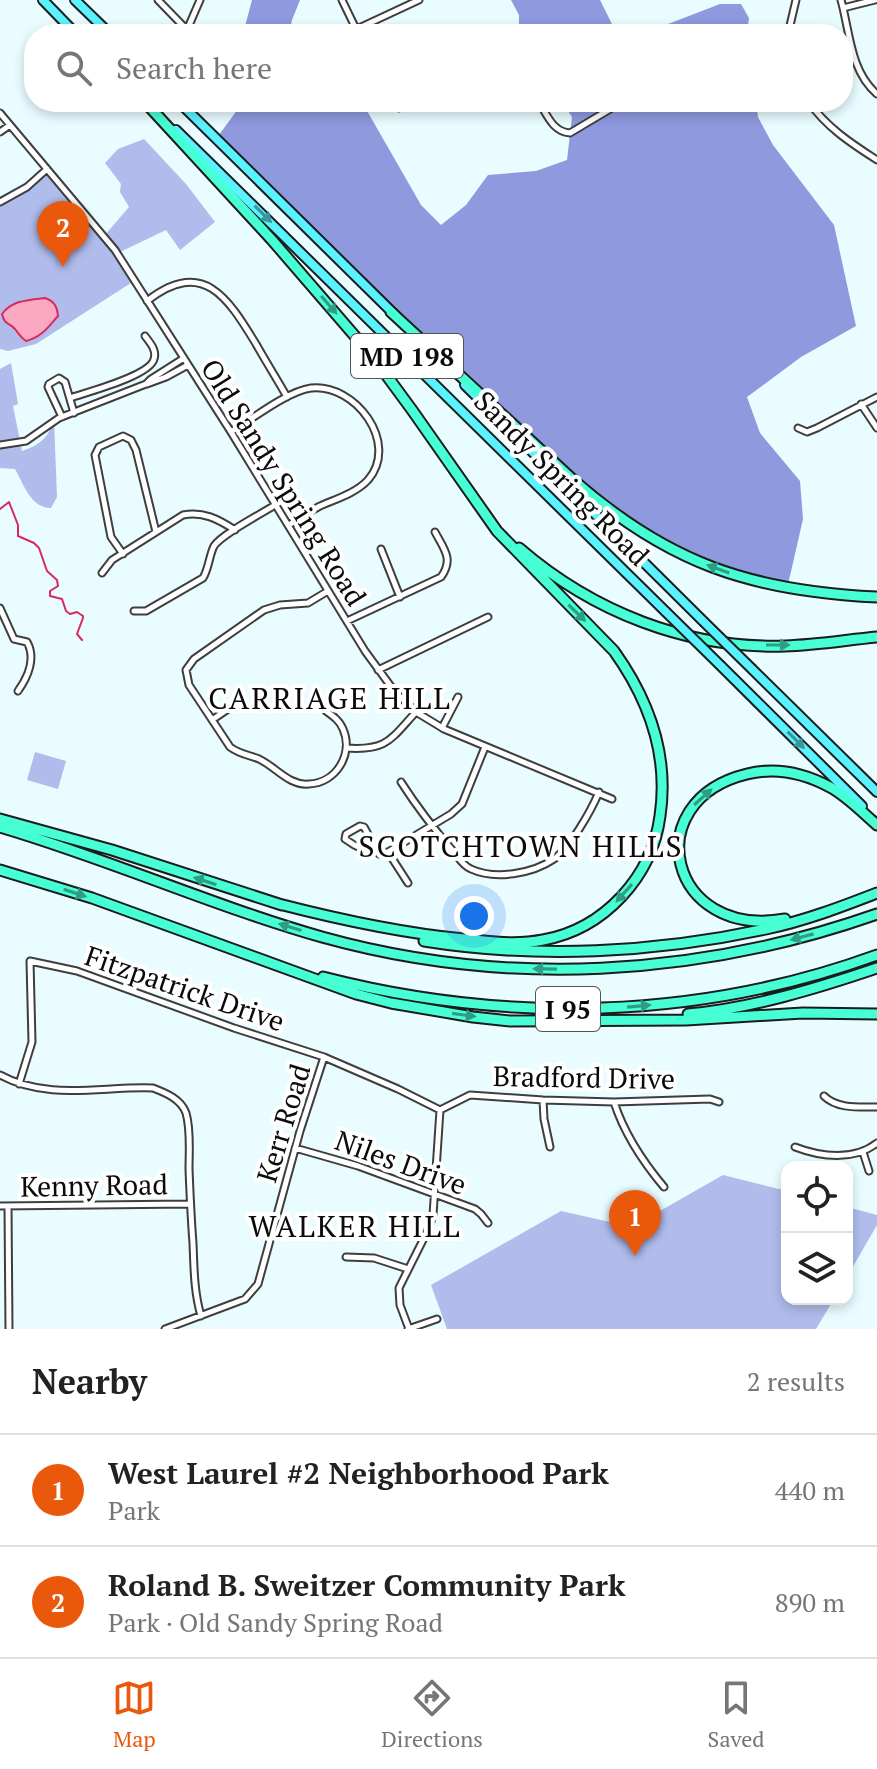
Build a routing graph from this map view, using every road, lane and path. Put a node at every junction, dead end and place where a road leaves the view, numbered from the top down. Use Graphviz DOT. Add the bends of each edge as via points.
graph roads {
  1 [pos="43,0"];
  2 [pos="75,0"];
  3 [pos="158,0"];
  4 [pos="200,0"];
  5 [pos="342,0"];
  6 [pos="419,0"];
  7 [pos="796,0"];
  8 [pos="841,0"];
  9 [pos="875,0"];
  10 [pos="843,8"];
  11 [pos="66,24"];
  12 [pos="100,24"];
  13 [pos="181,24"];
  14 [pos="192,24"];
  15 [pos="354,24"];
  16 [pos="367,24"];
  17 [pos="790,24"];
  18 [pos="847,24"];
  19 [pos="853,51"];
  20 [pos="877,94"];
  21 [pos="154,112"];
  22 [pos="156,112"];
  23 [pos="189,112"];
  24 [pos="545,112"];
  25 [pos="606,112"];
  26 [pos="816,112"];
  27 [pos="0,113"];
  28 [pos="10,125"];
  29 [pos="0,132"];
  30 [pos="877,160"];
  31 [pos="47,169"];
  32 [pos="0,202"];
  33 [pos="147,301"];
  34 [pos="391,312"];
  35 [pos="145,336"];
  36 [pos="184,358"];
  37 [pos="188,365"];
  38 [pos="138,373"];
  39 [pos="146,384"];
  40 [pos="287,397"];
  41 [pos="877,397"];
  42 [pos="70,398"];
  43 [pos="861,404"];
  44 [pos="74,413"];
  45 [pos="62,417"];
  46 [pos="798,428"];
  47 [pos="877,428"];
  48 [pos="231,432"];
  49 [pos="0,445"];
  50 [pos="469,493"];
  51 [pos="275,505"];
  52 [pos="289,525"];
  53 [pos="235,530"];
  54 [pos="156,532"];
  55 [pos="435,532"];
  56 [pos="381,549"];
  57 [pos="123,554"];
  58 [pos="102,573"];
  59 [pos="328,591"];
  60 [pos="400,597"];
  61 [pos="877,597"];
  62 [pos="0,608"];
  63 [pos="134,611"];
  64 [pos="488,617"];
  65 [pos="347,621"];
  66 [pos="877,637"];
  67 [pos="378,670"];
  68 [pos="18,691"];
  69 [pos="458,697"];
  70 [pos="234,705"];
  71 [pos="326,711"];
  72 [pos="416,712"];
  73 [pos="212,720"];
  74 [pos="442,728"];
  75 [pos="485,747"];
  76 [pos="346,748"];
  77 [pos="401,782"];
  78 [pos="599,792"];
  79 [pos="877,792"];
  80 [pos="612,799"];
  81 [pos="0,819"];
  82 [pos="877,823"];
  83 [pos="431,826"];
  84 [pos="0,827"];
  85 [pos="388,852"];
  86 [pos="379,854"];
  87 [pos="0,870"];
  88 [pos="408,883"];
  89 [pos="877,892"];
  90 [pos="279,904"];
  91 [pos="877,914"];
  92 [pos="877,955"];
  93 [pos="259,957"];
  94 [pos="877,968"];
  95 [pos="877,1014"];
  96 [pos="600,1021"];
  97 [pos="324,1057"];
  98 [pos="0,1075"];
  99 [pos="19,1084"];
  100 [pos="824,1096"];
  101 [pos="543,1100"];
  102 [pos="614,1102"];
  103 [pos="719,1102"];
  104 [pos="877,1107"];
  105 [pos="440,1110"];
  106 [pos="877,1143"];
  107 [pos="550,1147"];
  108 [pos="795,1147"];
  109 [pos="295,1148"];
  110 [pos="863,1152"];
  111 [pos="869,1171"];
  112 [pos="664,1187"];
  113 [pos="434,1194"];
  114 [pos="189,1204"];
  115 [pos="0,1206"];
  116 [pos="8,1206"];
  117 [pos="488,1223"];
  118 [pos="346,1257"];
  119 [pos="408,1269"];
  120 [pos="201,1316"];
  121 [pos="437,1319"];
  122 [pos="9,1329"];
  123 [pos="165,1329"];
  124 [pos="408,1329"];
  1 -- 11 [label="main road"];
  2 -- 12 [label="main road"];
  3 -- 13 [label="street"];
  4 -- 14 [label="street"];
  5 -- 15 [label="street"];
  6 -- 16 [label="street"];
  7 -- 17 [label="street"];
  8 -- 10 [label="street"];
  9 -- 10 [label="street"];
  10 -- 18 [label="street"];
  19 -- 20 [label="street" via="861,76"];
  21 -- 50 [label="highway, one-way" via="357,337"];
  22 -- 82 [label="main road, Sandy Spring Road / MD 198, one-way, bridge"];
  23 -- 34 [label="main road, Sandy Spring Road / MD 198"];
  24 -- 25 [label="street" via="563,133"];
  26 -- 30 [label="street"];
  27 -- 28 [label="street, Old Sandy Spring Road"];
  28 -- 29 [label="street"];
  28 -- 31 [label="street, Old Sandy Spring Road"];
  31 -- 32 [label="street"];
  31 -- 33 [label="street, Old Sandy Spring Road" via="115,250"];
  33 -- 36 [label="street, Old Sandy Spring Road"];
  33 -- 40 [label="street" via="190,283 216,291 236,312"];
  61 -- 34 [label="highway, one-way" via="759,582 701,563 646,536 590,495"];
  34 -- 79 [label="main road, Sandy Spring Road / MD 198, bridge"];
  35 -- 38 [label="street" via="155,356"];
  36 -- 37 [label="street, Old Sandy Spring Road"];
  36 -- 39 [label="street"];
  37 -- 39 [label="street"];
  37 -- 48 [label="street, Old Sandy Spring Road"];
  38 -- 39 [label="street"];
  38 -- 42 [label="street"];
  39 -- 44 [label="street"];
  40 -- 48 [label="street"];
  40 -- 52 [label="street" via="312,388 340,393 356,404 380,444 376,466 364,484"];
  41 -- 43 [label="street"];
  42 -- 44 [label="street"];
  42 -- 45 [label="street" via="62,379 49,384"];
  43 -- 46 [label="street" via="807,432"];
  43 -- 47 [label="street"];
  44 -- 45 [label="street"];
  45 -- 49 [label="street" via="26,441"];
  48 -- 51 [label="street, Old Sandy Spring Road"];
  50 -- 66 [label="highway, one-way" via="515,545 554,576 600,604 652,626 754,645"];
  50 -- 90 [label="highway, one-way" via="511,548 604,640 638,688 662,768 661,813 650,855 634,883 602,914 543,940 507,943 401,932"];
  51 -- 52 [label="street, Old Sandy Spring Road"];
  51 -- 53 [label="street"];
  52 -- 59 [label="street, Old Sandy Spring Road"];
  53 -- 54 [label="street" via="193,513"];
  53 -- 63 [label="street" via="214,547 203,578 146,611"];
  54 -- 57 [label="street"];
  54 -- 57 [label="street" via="131,440 123,436 99,447 95,455 111,537"];
  55 -- 60 [label="street" via="448,557 445,573"];
  56 -- 60 [label="street"];
  57 -- 58 [label="street"];
  59 -- 65 [label="street, Old Sandy Spring Road"];
  59 -- 73 [label="street" via="308,603 260,613 194,659 186,670 187,680"];
  60 -- 65 [label="street"];
  62 -- 68 [label="street" via="14,639 27,642 31,649 28,674"];
  64 -- 67 [label="street"];
  65 -- 67 [label="street, Old Sandy Spring Road"];
  67 -- 72 [label="street, Old Sandy Spring Road"];
  69 -- 74 [label="street"];
  70 -- 73 [label="street"];
  71 -- 76 [label="street" via="341,725"];
  72 -- 74 [label="street, Old Sandy Spring Road"];
  72 -- 76 [label="street" via="384,743"];
  73 -- 76 [label="street" via="234,750 302,784 332,775"];
  74 -- 75 [label="street, Old Sandy Spring Road"];
  75 -- 78 [label="street, Old Sandy Spring Road"];
  75 -- 83 [label="street" via="462,804"];
  77 -- 83 [label="street"];
  78 -- 80 [label="street, Old Sandy Spring Road"];
  78 -- 83 [label="street" via="560,853 548,863 511,875 471,869"];
  90 -- 81 [label="highway, one-way"];
  89 -- 82 [label="highway, one-way" via="782,919 734,918 709,906 692,889 679,843 690,809 707,791 757,772 783,772 821,782"];
  83 -- 85 [label="street"];
  91 -- 84 [label="highway, I 95, one-way" via="774,945 700,959 619,968 479,966 398,955 321,936"];
  85 -- 86 [label="street"];
  85 -- 88 [label="street"];
  86 -- 86 [label="street" via="354,845 346,834 364,827"];
  87 -- 93 [label="highway, I 95, one-way"];
  89 -- 90 [label="highway" via="768,929 653,947 582,951 437,943"];
  93 -- 92 [label="highway, I 95, one-way" via="432,1000 584,1009 748,991"];
  93 -- 96 [label="highway, one-way" via="391,1003 510,1021"];
  94 -- 96 [label="highway" via="754,1003"];
  95 -- 96 [label="highway"];
  97 -- 99 [label="street, Fitzpatrick Drive" via="89,975 30,961 32,1035"];
  97 -- 105 [label="street, Fitzpatrick Drive"];
  97 -- 109 [label="street, Kerr Road"];
  98 -- 99 [label="street"];
  99 -- 114 [label="street" via="60,1091 153,1088 169,1094 187,1115"];
  100 -- 104 [label="street" via="842,1105"];
  101 -- 102 [label="street, Bradford Drive"];
  101 -- 105 [label="street, Bradford Drive" via="470,1095"];
  101 -- 107 [label="street"];
  102 -- 103 [label="street, Bradford Drive"];
  102 -- 112 [label="street" via="637,1151"];
  105 -- 113 [label="street"];
  106 -- 110 [label="street"];
  108 -- 110 [label="street" via="840,1156"];
  109 -- 113 [label="street, Niles Drive"];
  109 -- 120 [label="street, Kerr Road" via="258,1284 245,1299"];
  110 -- 111 [label="street"];
  113 -- 117 [label="street, Niles Drive" via="478,1211"];
  113 -- 119 [label="street" via="430,1225"];
  114 -- 116 [label="street, Kenny Road"];
  114 -- 120 [label="street"];
  115 -- 116 [label="street, Kenny Road"];
  116 -- 122 [label="street"];
  118 -- 119 [label="street" via="374,1258"];
  119 -- 124 [label="street" via="399,1296"];
  120 -- 123 [label="street, Kerr Road"];
  121 -- 124 [label="street"];
}
